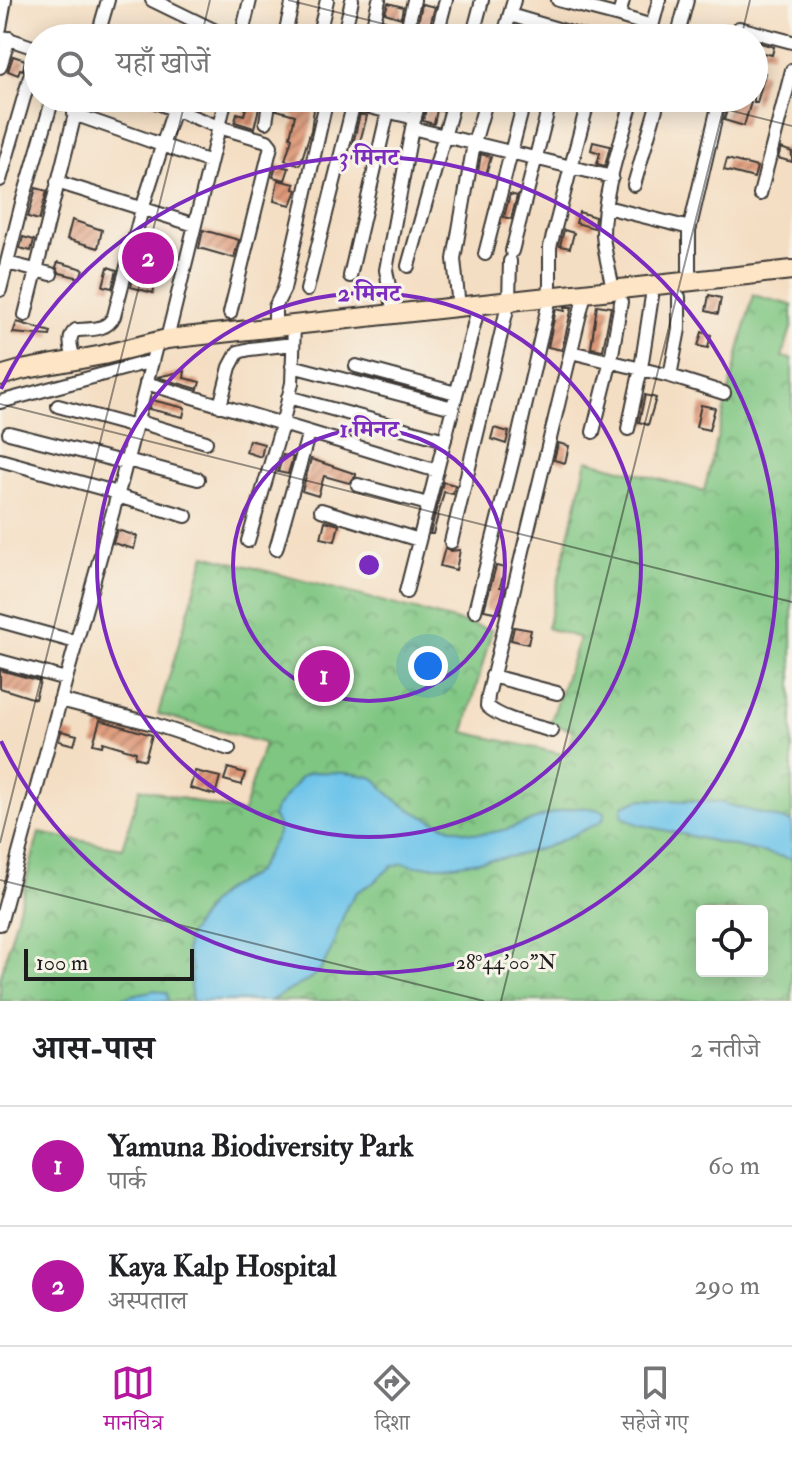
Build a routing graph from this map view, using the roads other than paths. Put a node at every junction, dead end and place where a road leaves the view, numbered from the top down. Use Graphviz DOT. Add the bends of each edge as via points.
graph roads {
  1 [pos="5,0"];
  2 [pos="108,0"];
  3 [pos="152,0"];
  4 [pos="250,0"];
  5 [pos="293,0"];
  6 [pos="327,0"];
  7 [pos="352,0"];
  8 [pos="379,0"];
  9 [pos="414,0"];
  10 [pos="446,0"];
  11 [pos="482,0"];
  12 [pos="514,0"];
  13 [pos="558,0"];
  14 [pos="623,0"];
  15 [pos="659,0"];
  16 [pos="687,0"];
  17 [pos="577,5"];
  18 [pos="510,15"];
  19 [pos="619,16"];
  20 [pos="101,24"];
  21 [pos="201,24"];
  22 [pos="244,24"];
  23 [pos="287,24"];
  24 [pos="321,24"];
  25 [pos="346,24"];
  26 [pos="373,24"];
  27 [pos="408,24"];
  28 [pos="440,24"];
  29 [pos="476,24"];
  30 [pos="507,24"];
  31 [pos="545,24"];
  32 [pos="571,24"];
  33 [pos="634,24"];
  34 [pos="652,24"];
  35 [pos="681,24"];
  36 [pos="3,34"];
  37 [pos="768,36"];
  38 [pos="792,42"];
  39 [pos="24,43"];
  40 [pos="0,67"];
  41 [pos="792,70"];
  42 [pos="24,97"];
  43 [pos="49,112"];
  44 [pos="173,112"];
  45 [pos="182,112"];
  46 [pos="223,112"];
  47 [pos="268,112"];
  48 [pos="327,112"];
  49 [pos="351,112"];
  50 [pos="387,112"];
  51 [pos="399,112"];
  52 [pos="417,112"];
  53 [pos="451,112"];
  54 [pos="483,112"];
  55 [pos="521,112"];
  56 [pos="548,112"];
  57 [pos="585,112"];
  58 [pos="629,112"];
  59 [pos="655,112"];
  60 [pos="717,112"];
  61 [pos="74,114"];
  62 [pos="266,122"];
  63 [pos="414,123"];
  64 [pos="219,127"];
  65 [pos="445,136"];
  66 [pos="474,143"];
  67 [pos="162,145"];
  68 [pos="510,152"];
  69 [pos="536,158"];
  70 [pos="210,162"];
  71 [pos="571,167"];
  72 [pos="612,177"];
  73 [pos="0,180"];
  74 [pos="57,182"];
  75 [pos="634,185"];
  76 [pos="760,194"];
  77 [pos="606,207"];
  78 [pos="142,209"];
  79 [pos="195,225"];
  80 [pos="690,232"];
  81 [pos="485,254"];
  82 [pos="7,263"];
  83 [pos="408,266"];
  84 [pos="36,270"];
  85 [pos="792,270"];
  86 [pos="51,274"];
  87 [pos="350,276"];
  88 [pos="684,289"];
  89 [pos="0,290"];
  90 [pos="307,290"];
  91 [pos="585,293"];
  92 [pos="617,296"];
  93 [pos="652,296"];
  94 [pos="550,297"];
  95 [pos="509,301"];
  96 [pos="479,305"];
  97 [pos="459,307"];
  98 [pos="230,313"];
  99 [pos="394,314"];
  100 [pos="25,315"];
  101 [pos="287,332"];
  102 [pos="162,340"];
  103 [pos="571,352"];
  104 [pos="74,360"];
  105 [pos="611,360"];
  106 [pos="152,361"];
  107 [pos="292,366"];
  108 [pos="356,366"];
  109 [pos="641,368"];
  110 [pos="0,376"];
  111 [pos="670,376"];
  112 [pos="146,383"];
  113 [pos="456,393"];
  114 [pos="724,393"];
  115 [pos="288,397"];
  116 [pos="0,402"];
  117 [pos="58,406"];
  118 [pos="220,406"];
  119 [pos="453,408"];
  120 [pos="136,424"];
  121 [pos="282,425"];
  122 [pos="628,429"];
  123 [pos="309,432"];
  124 [pos="593,432"];
  125 [pos="9,433"];
  126 [pos="445,440"];
  127 [pos="206,442"];
  128 [pos="0,460"];
  129 [pos="126,461"];
  130 [pos="437,471"];
  131 [pos="198,479"];
  132 [pos="358,485"];
  133 [pos="117,494"];
  134 [pos="428,504"];
  135 [pos="321,510"];
  136 [pos="186,516"];
  137 [pos="419,540"];
  138 [pos="248,541"];
  139 [pos="451,542"];
  140 [pos="276,549"];
  141 [pos="406,592"];
  142 [pos="475,611"];
  143 [pos="0,621"];
  144 [pos="76,642"];
  145 [pos="0,661"];
  146 [pos="492,676"];
  147 [pos="66,679"];
  148 [pos="557,693"];
  149 [pos="60,700"];
  150 [pos="552,731"];
  151 [pos="229,749"];
  152 [pos="5,884"];
  153 [pos="0,924"];
  1 -- 36 [label="street"];
  2 -- 20 [label="street"];
  3 -- 21 [label="street"];
  4 -- 22 [label="street"];
  5 -- 23 [label="street"];
  6 -- 24 [label="street"];
  7 -- 25 [label="street"];
  8 -- 26 [label="street"];
  9 -- 27 [label="street"];
  10 -- 28 [label="street"];
  11 -- 29 [label="street"];
  12 -- 18 [label="street"];
  13 -- 17 [label="street"];
  14 -- 19 [label="street"];
  15 -- 34 [label="street"];
  16 -- 35 [label="street"];
  17 -- 19 [label="street"];
  17 -- 32 [label="street"];
  18 -- 30 [label="street"];
  18 -- 31 [label="street"];
  19 -- 33 [label="street"];
  36 -- 39 [label="street"];
  36 -- 40 [label="street"];
  37 -- 38 [label="street"];
  41 -- 76 [label="street"];
  42 -- 73 [label="street"];
  43 -- 82 [label="street"];
  44 -- 67 [label="street"];
  45 -- 64 [label="street"];
  46 -- 64 [label="street"];
  47 -- 62 [label="street"];
  48 -- 101 [label="street" via="284,289 275,307"];
  49 -- 90 [label="street"];
  50 -- 87 [label="street"];
  51 -- 63 [label="street"];
  52 -- 63 [label="street"];
  53 -- 65 [label="street"];
  54 -- 66 [label="street"];
  55 -- 68 [label="street"];
  56 -- 69 [label="street"];
  57 -- 71 [label="street"];
  58 -- 72 [label="street"];
  59 -- 75 [label="street"];
  60 -- 80 [label="street"];
  61 -- 67 [label="street"];
  61 -- 74 [label="street"];
  63 -- 65 [label="street"];
  63 -- 99 [label="street" via="386,272"];
  64 -- 70 [label="street"];
  64 -- 98 [label="street" via="271,146"];
  65 -- 66 [label="street"];
  65 -- 83 [label="street"];
  66 -- 68 [label="street"];
  66 -- 97 [label="street" via="454,261"];
  67 -- 70 [label="street"];
  67 -- 78 [label="street"];
  68 -- 69 [label="street"];
  68 -- 81 [label="street"];
  69 -- 71 [label="street"];
  69 -- 95 [label="street" via="511,256"];
  70 -- 79 [label="street"];
  71 -- 72 [label="street"];
  71 -- 94 [label="street" via="550,249"];
  72 -- 77 [label="street"];
  74 -- 78 [label="street"];
  74 -- 84 [label="street"];
  77 -- 80 [label="street"];
  77 -- 92 [label="street" via="604,241"];
  78 -- 79 [label="street"];
  78 -- 104 [label="street" via="113,319 104,327 72,333"];
  79 -- 102 [label="street"];
  80 -- 88 [label="street"];
  82 -- 84 [label="street"];
  82 -- 89 [label="street"];
  84 -- 86 [label="street"];
  84 -- 100 [label="street"];
  85 -- 88 [label="street"];
  88 -- 92 [label="street"];
  88 -- 111 [label="street"];
  91 -- 92 [label="street"];
  91 -- 94 [label="street"];
  91 -- 103 [label="street"];
  92 -- 105 [label="street"];
  93 -- 109 [label="street"];
  94 -- 95 [label="street"];
  94 -- 142 [label="street"];
  95 -- 96 [label="street"];
  95 -- 139 [label="street"];
  96 -- 97 [label="street"];
  96 -- 113 [label="street"];
  97 -- 99 [label="street"];
  99 -- 101 [label="street"];
  101 -- 102 [label="street"];
  101 -- 107 [label="street"];
  101 -- 118 [label="street" via="238,352"];
  102 -- 104 [label="street"];
  102 -- 106 [label="street"];
  103 -- 105 [label="street"];
  103 -- 146 [label="street"];
  104 -- 110 [label="street"];
  105 -- 109 [label="street"];
  105 -- 124 [label="street"];
  106 -- 112 [label="street"];
  106 -- 116 [label="street"];
  107 -- 115 [label="street"];
  107 -- 119 [label="street"];
  108 -- 113 [label="street"];
  109 -- 111 [label="street"];
  109 -- 122 [label="street"];
  111 -- 114 [label="street"];
  112 -- 118 [label="street"];
  112 -- 120 [label="street"];
  113 -- 119 [label="street"];
  115 -- 121 [label="street"];
  115 -- 126 [label="street"];
  117 -- 120 [label="street"];
  118 -- 121 [label="street"];
  119 -- 126 [label="street"];
  120 -- 127 [label="street"];
  120 -- 129 [label="street"];
  121 -- 123 [label="street"];
  121 -- 138 [label="street"];
  123 -- 130 [label="street"];
  123 -- 140 [label="street"];
  125 -- 129 [label="street"];
  126 -- 130 [label="street"];
  128 -- 133 [label="street"];
  129 -- 131 [label="street"];
  129 -- 133 [label="street"];
  130 -- 134 [label="street"];
  132 -- 134 [label="street"];
  133 -- 136 [label="street"];
  133 -- 144 [label="street"];
  134 -- 137 [label="street"];
  135 -- 137 [label="street"];
  137 -- 141 [label="street"];
  143 -- 144 [label="street"];
  144 -- 147 [label="street"];
  145 -- 147 [label="street"];
  146 -- 148 [label="street"];
  146 -- 150 [label="street" via="487,706 491,710"];
  147 -- 149 [label="street"];
  149 -- 151 [label="street"];
  149 -- 152 [label="street"];
  152 -- 153 [label="street"];
}
